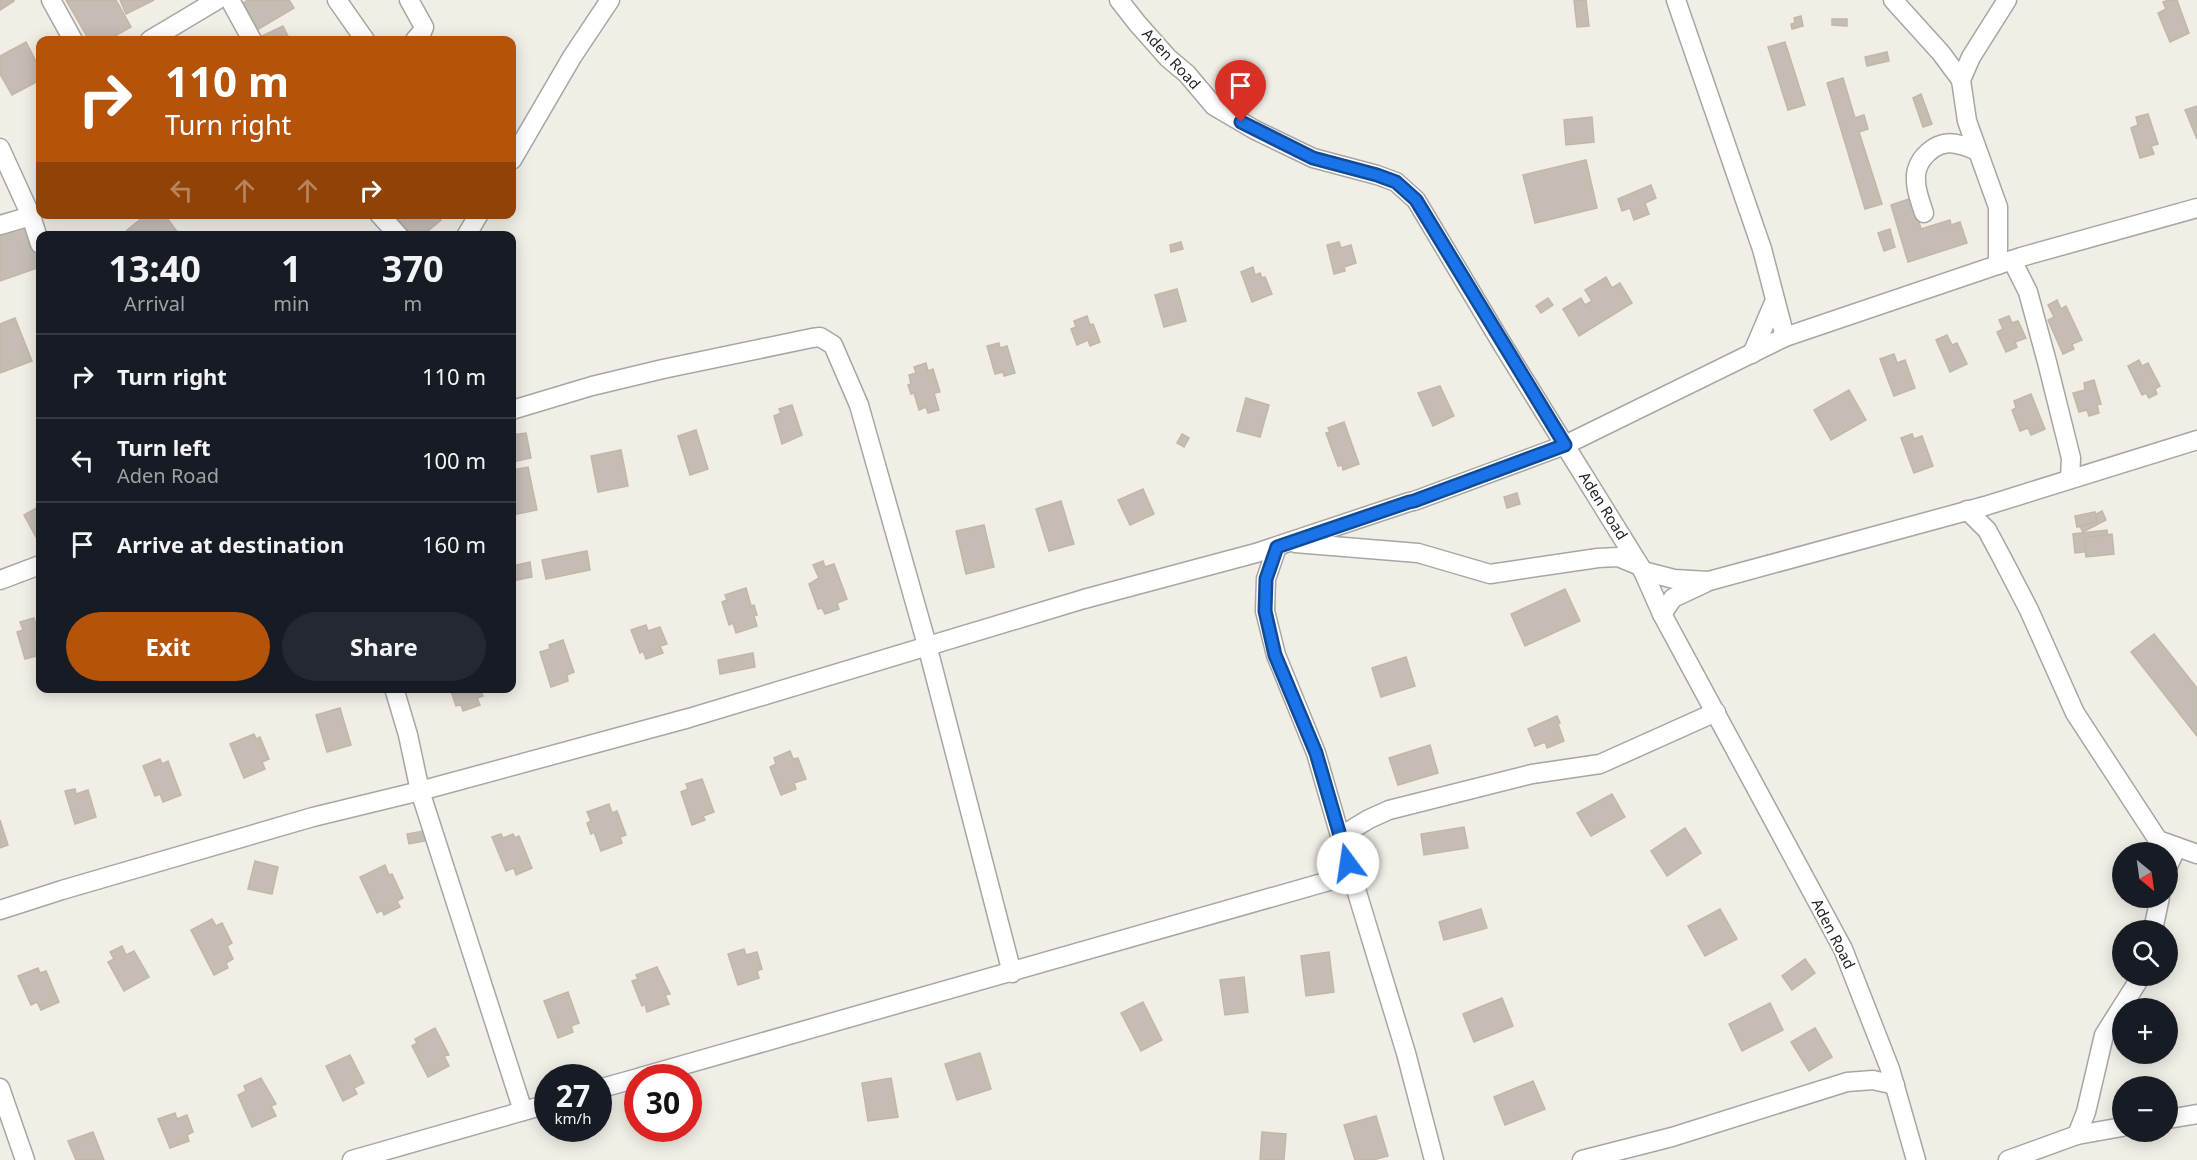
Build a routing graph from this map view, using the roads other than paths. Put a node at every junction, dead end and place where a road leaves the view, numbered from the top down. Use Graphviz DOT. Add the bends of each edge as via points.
graph roads {
  1 [pos="51,0"];
  2 [pos="217,0"];
  3 [pos="230,0"];
  4 [pos="337,0"];
  5 [pos="409,0"];
  6 [pos="610,0"];
  7 [pos="1119,0"];
  8 [pos="1676,0"];
  9 [pos="1893,0"];
  10 [pos="2007,0"];
  11 [pos="71,36"];
  12 [pos="157,36"];
  13 [pos="250,36"];
  14 [pos="362,36"];
  15 [pos="418,36"];
  16 [pos="1961,80"];
  17 [pos="0,148"];
  18 [pos="1977,152"];
  19 [pos="516,153"];
  20 [pos="2197,208"];
  21 [pos="1924,213"];
  22 [pos="31,216"];
  23 [pos="384,219"];
  24 [pos="0,225"];
  25 [pos="36,231"];
  26 [pos="394,231"];
  27 [pos="2005,262"];
  28 [pos="1775,300"];
  29 [pos="1785,337"];
  30 [pos="1752,354"];
  31 [pos="516,409"];
  32 [pos="2197,440"];
  33 [pos="1565,445"];
  34 [pos="2070,479"];
  35 [pos="1967,510"];
  36 [pos="1283,544"];
  37 [pos="36,566"];
  38 [pos="1642,569"];
  39 [pos="0,580"];
  40 [pos="1709,581"];
  41 [pos="1662,614"];
  42 [pos="927,645"];
  43 [pos="395,693"];
  44 [pos="1716,712"];
  45 [pos="420,791"];
  46 [pos="1341,836"];
  47 [pos="2163,842"];
  48 [pos="2178,848"];
  49 [pos="2197,854"];
  50 [pos="1348,863"];
  51 [pos="0,910"];
  52 [pos="1012,973"];
  53 [pos="2135,986"];
  54 [pos="689,1064"];
  55 [pos="1895,1085"];
  56 [pos="0,1088"];
  57 [pos="534,1108"];
  58 [pos="523,1111"];
  59 [pos="2197,1114"];
  60 [pos="2178,1117"];
  61 [pos="2112,1129"];
  62 [pos="2077,1135"];
  63 [pos="25,1160"];
  64 [pos="352,1160"];
  65 [pos="1434,1160"];
  66 [pos="1582,1160"];
  67 [pos="1916,1160"];
  68 [pos="2008,1160"];
  1 -- 11 [label="street"];
  2 -- 12 [label="street"];
  3 -- 13 [label="street"];
  4 -- 14 [label="street"];
  5 -- 15 [label="street" via="424,27"];
  6 -- 19 [label="street"];
  7 -- 33 [label="street, Aden Road" via="1214,106 1313,158 1396,182 1416,200"];
  8 -- 28 [label="street" via="1741,184"];
  9 -- 16 [label="street"];
  10 -- 16 [label="street"];
  16 -- 18 [label="street" via="1967,121"];
  17 -- 22 [label="street"];
  18 -- 21 [label="street" via="1950,143 1936,145 1928,152 1918,165 1916,181"];
  18 -- 27 [label="street" via="1998,207"];
  20 -- 27 [label="street"];
  22 -- 24 [label="street"];
  22 -- 25 [label="street"];
  23 -- 26 [label="street"];
  27 -- 29 [label="street"];
  27 -- 34 [label="street" via="2028,292 2071,458"];
  28 -- 29 [label="street"];
  28 -- 30 [label="street"];
  29 -- 30 [label="street"];
  30 -- 33 [label="street"];
  31 -- 42 [label="street" via="663,369 812,338 828,340 839,355 859,405"];
  32 -- 34 [label="street"];
  33 -- 36 [label="street"];
  33 -- 38 [label="street, Aden Road"];
  34 -- 35 [label="street"];
  35 -- 40 [label="street"];
  35 -- 47 [label="street" via="1987,530 2002,558 2075,713 2158,840"];
  36 -- 38 [label="street" via="1418,553 1490,574 1618,557"];
  36 -- 42 [label="street"];
  36 -- 46 [label="street" via="1266,579 1265,611 1275,655 1316,753"];
  37 -- 39 [label="street"];
  38 -- 40 [label="street" via="1674,579"];
  38 -- 41 [label="street, Aden Road"];
  40 -- 41 [label="street" via="1672,598"];
  41 -- 44 [label="street, Aden Road"];
  42 -- 45 [label="street" via="689,718"];
  42 -- 52 [label="street"];
  43 -- 45 [label="street"];
  44 -- 46 [label="street" via="1600,764 1532,774 1389,810"];
  44 -- 55 [label="street, Aden Road" via="1843,949"];
  45 -- 51 [label="street" via="313,818"];
  45 -- 58 [label="street"];
  46 -- 50 [label="street"];
  48 -- 49 [label="street"];
  50 -- 52 [label="street" via="1336,879"];
  50 -- 65 [label="street"];
  52 -- 54 [label="street"];
  53 -- 62 [label="street" via="2104,1035"];
  55 -- 66 [label="street" via="1873,1080 1847,1082 1672,1137"];
  55 -- 67 [label="street, Aden Road"];
  56 -- 63 [label="street"];
  57 -- 58 [label="street"];
  58 -- 64 [label="street"];
  59 -- 60 [label="street"];
  61 -- 62 [label="street"];
  62 -- 68 [label="street"];
}
